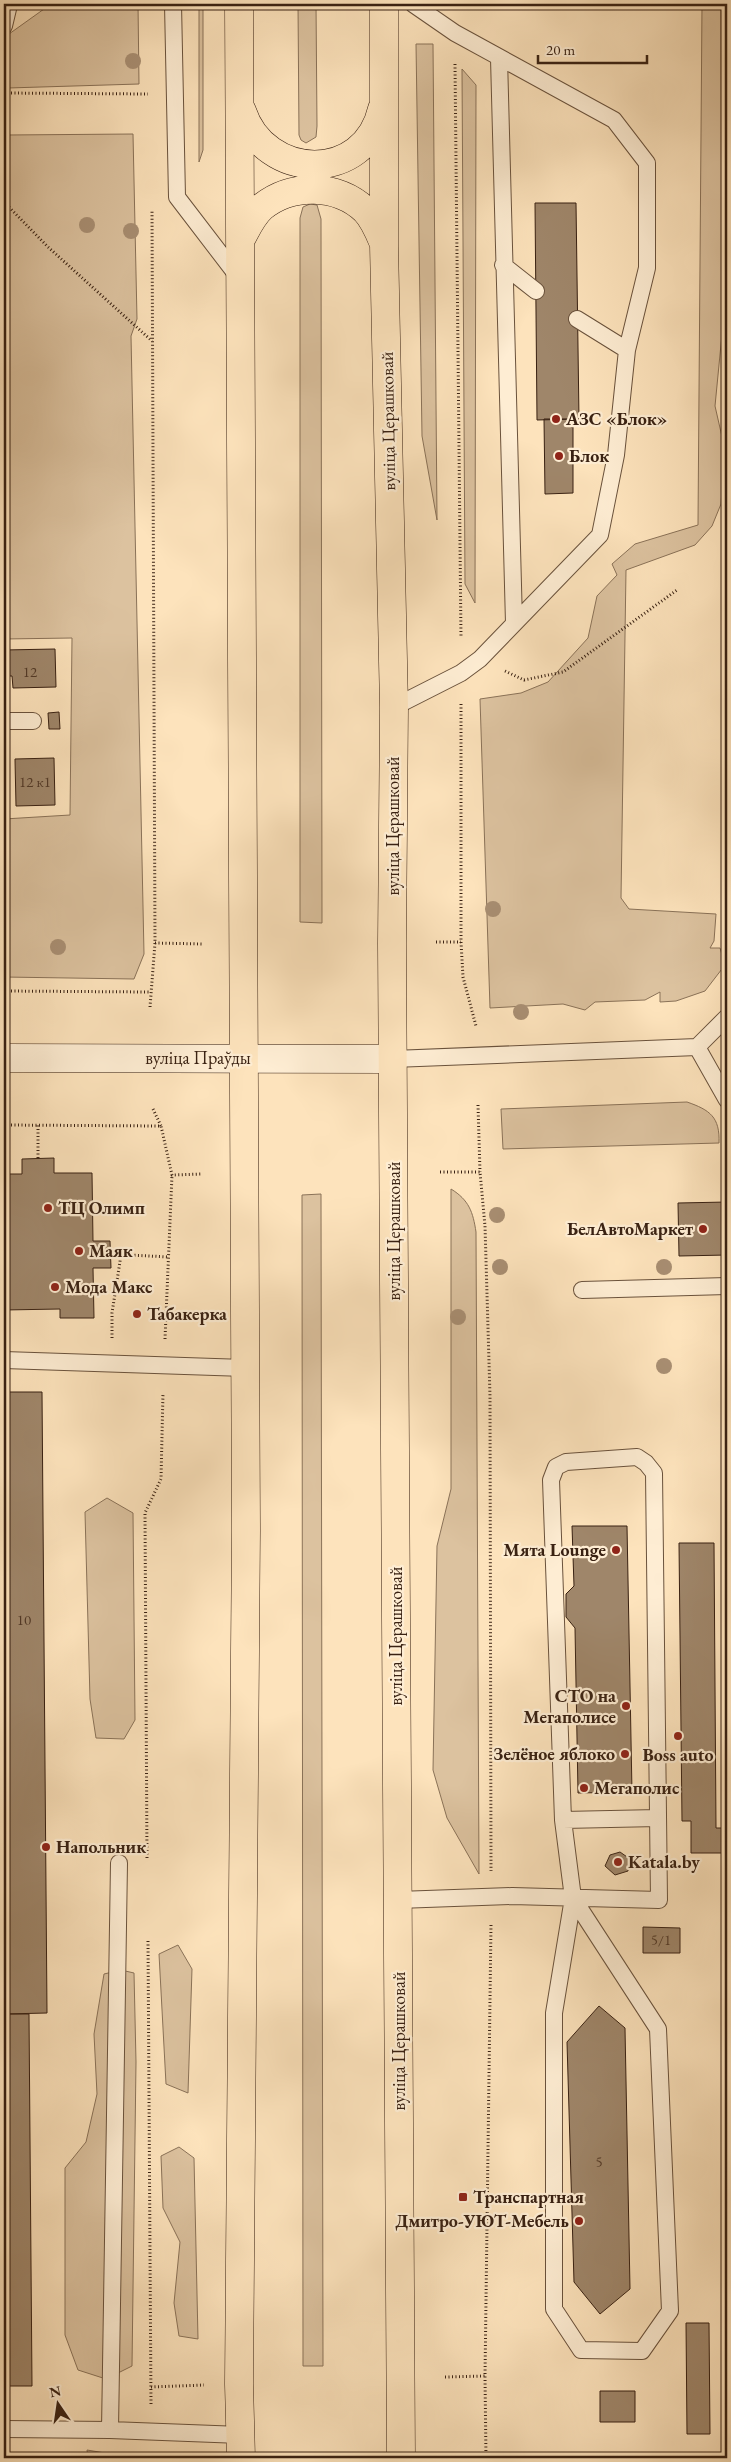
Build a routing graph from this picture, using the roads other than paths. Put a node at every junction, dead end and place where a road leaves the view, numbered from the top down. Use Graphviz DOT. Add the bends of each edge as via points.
graph roads {
  1 [pos="174,4"];
  2 [pos="240,4"];
  3 [pos="384,4"];
  4 [pos="413,4"];
  5 [pos="9,8"];
  6 [pos="4,26"];
  7 [pos="498,58"];
  8 [pos="384,100"];
  9 [pos="240,105"];
  10 [pos="241,239"];
  11 [pos="384,245"];
  12 [pos="503,265"];
  13 [pos="241,282"];
  14 [pos="536,291"];
  15 [pos="577,319"];
  16 [pos="627,350"];
  17 [pos="514,623"];
  18 [pos="394,707"];
  19 [pos="4,721"];
  20 [pos="33,721"];
  21 [pos="727,1017"];
  22 [pos="697,1047"];
  23 [pos="4,1058"];
  24 [pos="244,1058"];
  25 [pos="393,1059"];
  26 [pos="727,1100"];
  27 [pos="727,1286"];
  28 [pos="582,1290"];
  29 [pos="4,1360"];
  30 [pos="245,1368"];
  31 [pos="658,1818"];
  32 [pos="563,1820"];
  33 [pos="119,1863"];
  34 [pos="573,1898"];
  35 [pos="398,1900"];
  36 [pos="4,2429"];
  37 [pos="110,2430"];
  38 [pos="241,2441"];
  39 [pos="255,2458"];
  40 [pos="401,2458"];
  1 -- 13 [label="lane" via="177,197"];
  2 -- 9 [label="main road"];
  3 -- 8 [label="main road, вуліца Церашковай"];
  4 -- 7 [label="lane"];
  5 -- 6 [label="lane"];
  7 -- 12 [label="lane"];
  7 -- 16 [label="lane" via="614,120 647,163 647,268"];
  8 -- 9 [label="main road" via="380,118 360,148 328,164 310,165 291,162 272,153 258,141"];
  8 -- 11 [label="main road, вуліца Церашковай"];
  9 -- 10 [label="main road"];
  10 -- 11 [label="main road" via="261,208 286,194 313,189 350,199 377,227"];
  10 -- 13 [label="main road"];
  11 -- 18 [label="main road, вуліца Церашковай"];
  12 -- 14 [label="lane"];
  12 -- 17 [label="lane"];
  13 -- 24 [label="main road"];
  15 -- 16 [label="lane"];
  16 -- 17 [label="lane" via="616,455 600,535"];
  17 -- 18 [label="lane" via="480,659 461,673"];
  18 -- 25 [label="main road, вуліца Церашковай"];
  19 -- 20 [label="lane"];
  21 -- 22 [label="lane"];
  22 -- 25 [label="lane"];
  22 -- 26 [label="lane"];
  23 -- 24 [label="main road, вуліца Праўды"];
  24 -- 25 [label="main road, вуліца Праўды"];
  24 -- 30 [label="main road"];
  25 -- 35 [label="main road, вуліца Церашковай"];
  27 -- 28 [label="lane"];
  29 -- 30 [label="lane"];
  30 -- 38 [label="main road"];
  31 -- 32 [label="lane"];
  31 -- 32 [label="lane" via="654,1473 646,1463 636,1458 566,1462 556,1467 551,1480"];
  31 -- 34 [label="lane" via="659,1900"];
  32 -- 34 [label="lane"];
  33 -- 37 [label="lane"];
  34 -- 34 [label="lane" via="658,2029 670,2311 642,2351 581,2350 554,2309 554,2013"];
  34 -- 35 [label="lane"];
  35 -- 40 [label="main road, вуліца Церашковай"];
  36 -- 37 [label="lane"];
  37 -- 38 [label="lane"];
  38 -- 39 [label="main road"];
}
